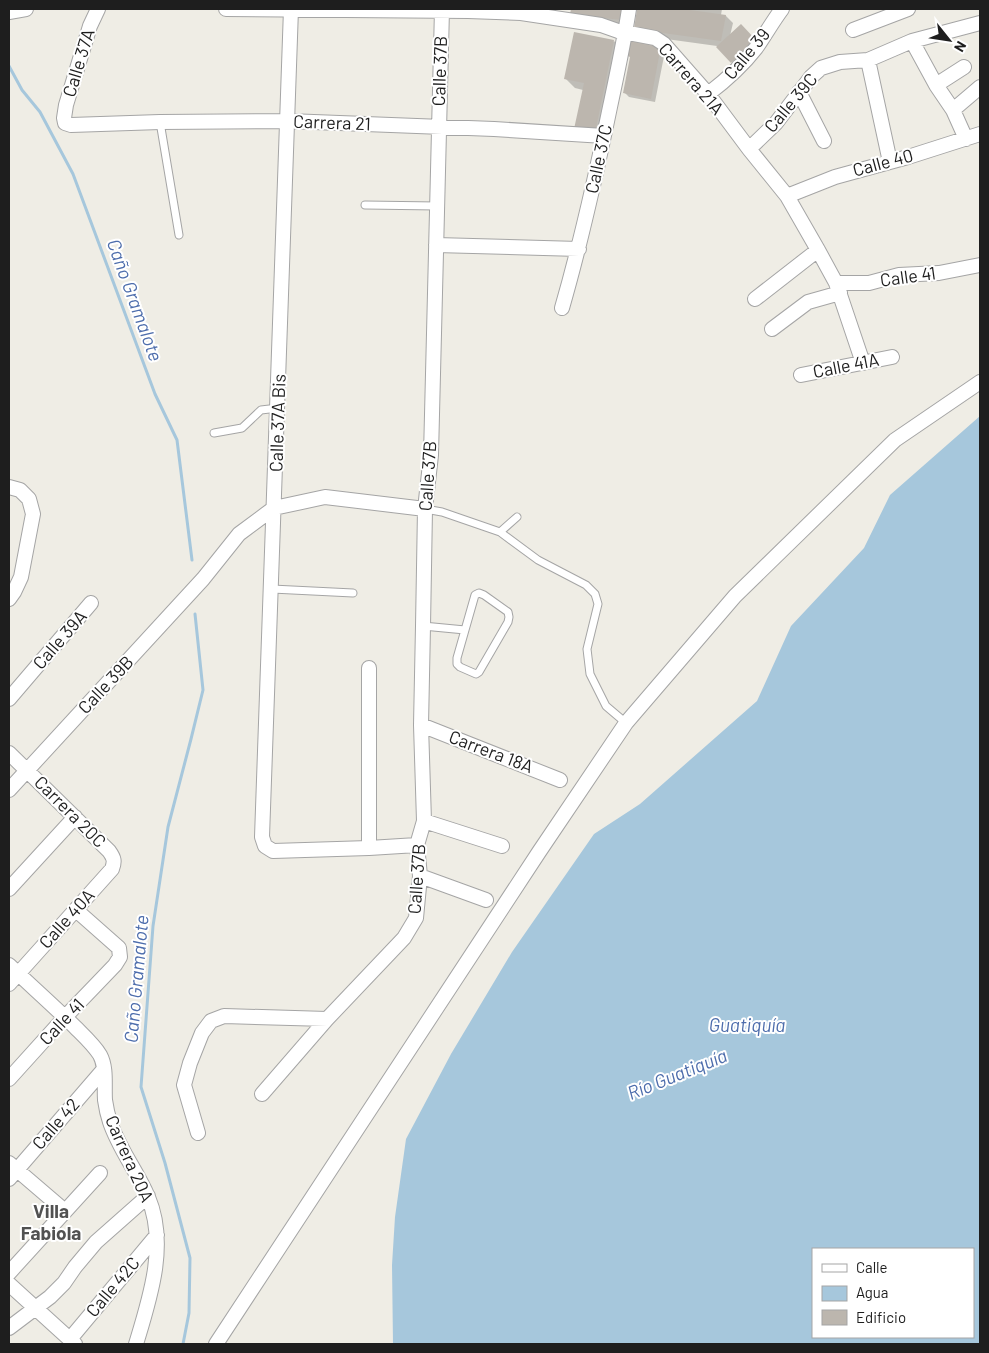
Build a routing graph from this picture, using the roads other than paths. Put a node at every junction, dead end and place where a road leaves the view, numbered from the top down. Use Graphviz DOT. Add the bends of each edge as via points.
graph roads {
  1 [pos="26,9"];
  2 [pos="98,9"];
  3 [pos="226,9"];
  4 [pos="290,9"];
  5 [pos="629,9"];
  6 [pos="782,9"];
  7 [pos="442,10"];
  8 [pos="902,10"];
  9 [pos="9,12"];
  10 [pos="980,23"];
  11 [pos="853,30"];
  12 [pos="625,32"];
  13 [pos="912,41"];
  14 [pos="868,60"];
  15 [pos="964,67"];
  16 [pos="936,85"];
  17 [pos="980,87"];
  18 [pos="799,92"];
  19 [pos="708,94"];
  20 [pos="953,110"];
  21 [pos="64,118"];
  22 [pos="288,121"];
  23 [pos="160,122"];
  24 [pos="439,127"];
  25 [pos="980,134"];
  26 [pos="604,136"];
  27 [pos="966,139"];
  28 [pos="824,141"];
  29 [pos="749,149"];
  30 [pos="890,162"];
  31 [pos="787,196"];
  32 [pos="365,205"];
  33 [pos="437,206"];
  34 [pos="179,235"];
  35 [pos="436,245"];
  36 [pos="579,249"];
  37 [pos="818,250"];
  38 [pos="980,265"];
  39 [pos="838,288"];
  40 [pos="755,299"];
  41 [pos="562,308"];
  42 [pos="772,329"];
  43 [pos="892,357"];
  44 [pos="864,363"];
  45 [pos="801,375"];
  46 [pos="980,382"];
  47 [pos="278,408"];
  48 [pos="214,433"];
  49 [pos="9,487"];
  50 [pos="274,508"];
  51 [pos="425,509"];
  52 [pos="517,517"];
  53 [pos="500,532"];
  54 [pos="272,589"];
  55 [pos="353,593"];
  56 [pos="9,599"];
  57 [pos="91,603"];
  58 [pos="423,626"];
  59 [pos="464,630"];
  60 [pos="369,668"];
  61 [pos="9,699"];
  62 [pos="626,723"];
  63 [pos="421,725"];
  64 [pos="9,753"];
  65 [pos="27,770"];
  66 [pos="560,780"];
  67 [pos="9,790"];
  68 [pos="75,817"];
  69 [pos="424,820"];
  70 [pos="417,846"];
  71 [pos="502,846"];
  72 [pos="368,848"];
  73 [pos="109,851"];
  74 [pos="420,876"];
  75 [pos="9,889"];
  76 [pos="486,900"];
  77 [pos="76,910"];
  78 [pos="12,974"];
  79 [pos="65,1017"];
  80 [pos="327,1019"];
  81 [pos="104,1069"];
  82 [pos="9,1079"];
  83 [pos="262,1094"];
  84 [pos="198,1132"];
  85 [pos="11,1171"];
  86 [pos="100,1173"];
  87 [pos="148,1196"];
  88 [pos="65,1212"];
  89 [pos="156,1235"];
  90 [pos="9,1274"];
  91 [pos="9,1284"];
  92 [pos="35,1308"];
  93 [pos="9,1328"];
  94 [pos="72,1342"];
  95 [pos="136,1344"];
  96 [pos="216,1344"];
  1 -- 9 [label="street"];
  2 -- 21 [label="street, Calle 37A" via="81,54"];
  3 -- 4 [label="street, Carrera 21A"];
  4 -- 7 [label="street, Carrera 21A"];
  4 -- 22 [label="street, Calle 37A Bis"];
  5 -- 12 [label="street, Calle 37C"];
  6 -- 19 [label="street, Calle 39" via="744,62"];
  7 -- 12 [label="street, Carrera 21A" via="548,16 600,24"];
  7 -- 24 [label="street, Calle 37B"];
  8 -- 11 [label="street"];
  10 -- 13 [label="street, Calle 39C"];
  12 -- 19 [label="street, Carrera 21A" via="654,38 664,44"];
  12 -- 26 [label="street, Calle 37C"];
  13 -- 14 [label="street, Calle 39C"];
  13 -- 16 [label="street"];
  14 -- 18 [label="street, Calle 39C" via="827,65 816,72"];
  14 -- 30 [label="street"];
  15 -- 16 [label="street"];
  16 -- 20 [label="street"];
  17 -- 20 [label="street"];
  18 -- 28 [label="street"];
  18 -- 29 [label="street, Calle 39C" via="776,123"];
  19 -- 29 [label="street, Carrera 21A"];
  20 -- 27 [label="street"];
  21 -- 23 [label="street, Carrera 21" via="71,125"];
  22 -- 23 [label="street, Carrera 21"];
  22 -- 24 [label="street, Carrera 21"];
  22 -- 47 [label="street, Calle 37A Bis"];
  23 -- 34 [label="lane"];
  24 -- 26 [label="street, Carrera 21"];
  24 -- 33 [label="street, Calle 37B"];
  25 -- 27 [label="street, Calle 40"];
  26 -- 36 [label="street, Calle 37C"];
  27 -- 30 [label="street, Calle 40"];
  29 -- 31 [label="street, Carrera 21A"];
  30 -- 31 [label="street, Calle 40" via="835,176"];
  31 -- 37 [label="street, Carrera 21A"];
  32 -- 33 [label="lane"];
  33 -- 35 [label="street, Calle 37B"];
  35 -- 36 [label="street"];
  35 -- 51 [label="street, Calle 37B" via="431,455"];
  36 -- 41 [label="street, Calle 37C"];
  37 -- 39 [label="street, Carrera 21A"];
  37 -- 40 [label="street"];
  38 -- 39 [label="street, Calle 41" via="940,273 899,275"];
  39 -- 42 [label="street, Calle 41" via="808,302"];
  39 -- 44 [label="street, Carrera 21A"];
  43 -- 44 [label="street, Calle 41A"];
  44 -- 45 [label="street, Calle 41A"];
  46 -- 62 [label="street" via="895,440 735,596"];
  47 -- 48 [label="lane" via="261,410 242,428"];
  47 -- 50 [label="street, Calle 37A Bis"];
  49 -- 56 [label="street" via="20,490 29,499 33,514 21,577"];
  50 -- 51 [label="street" via="325,497"];
  50 -- 54 [label="street, Calle 37A Bis"];
  50 -- 65 [label="street, Calle 39B" via="239,534 203,579"];
  51 -- 53 [label="lane"];
  51 -- 58 [label="street, Calle 37B"];
  52 -- 53 [label="lane"];
  53 -- 62 [label="lane" via="538,560 586,585 595,594 598,604 587,649 590,674 606,706"];
  54 -- 55 [label="lane"];
  54 -- 72 [label="street, Calle 37A Bis" via="262,837 265,846 273,850"];
  57 -- 61 [label="street, Calle 39A"];
  58 -- 59 [label="lane"];
  58 -- 63 [label="street, Calle 37B"];
  59 -- 59 [label="lane" via="457,664 476,674 508,622 508,612 484,595 476,595"];
  60 -- 72 [label="street"];
  62 -- 96 [label="street"];
  63 -- 66 [label="street, Carrera 18A"];
  63 -- 69 [label="street, Calle 37B"];
  64 -- 65 [label="street, Carrera 20C"];
  65 -- 67 [label="street, Calle 39B"];
  65 -- 68 [label="street, Carrera 20C"];
  68 -- 73 [label="street, Carrera 20C"];
  68 -- 75 [label="street"];
  69 -- 70 [label="street, Calle 37B"];
  69 -- 71 [label="street"];
  70 -- 72 [label="street"];
  70 -- 74 [label="street, Calle 37B"];
  73 -- 77 [label="street, Calle 40A" via="115,863 112,869"];
  74 -- 76 [label="street"];
  74 -- 80 [label="street, Calle 37B" via="416,918 404,938"];
  77 -- 78 [label="street, Calle 40A"];
  77 -- 79 [label="street, Calle 41" via="119,948 120,957"];
  78 -- 79 [label="street, Carrera 20A"];
  79 -- 81 [label="street, Carrera 20A" via="100,1056"];
  79 -- 82 [label="street, Calle 41"];
  80 -- 83 [label="street, Calle 37B"];
  80 -- 84 [label="street" via="224,1016 211,1021 202,1033 184,1085"];
  81 -- 85 [label="street, Calle 42"];
  81 -- 87 [label="street, Carrera 20A" via="105,1102 110,1122"];
  85 -- 88 [label="street"];
  86 -- 88 [label="street"];
  87 -- 89 [label="street, Carrera 20A"];
  87 -- 92 [label="street" via="96,1242 57,1290"];
  88 -- 90 [label="street"];
  89 -- 94 [label="street, Calle 42C"];
  89 -- 95 [label="street, Carrera 20A" via="155,1271"];
  91 -- 92 [label="street"];
  92 -- 93 [label="street"];
  92 -- 94 [label="street"];
}
